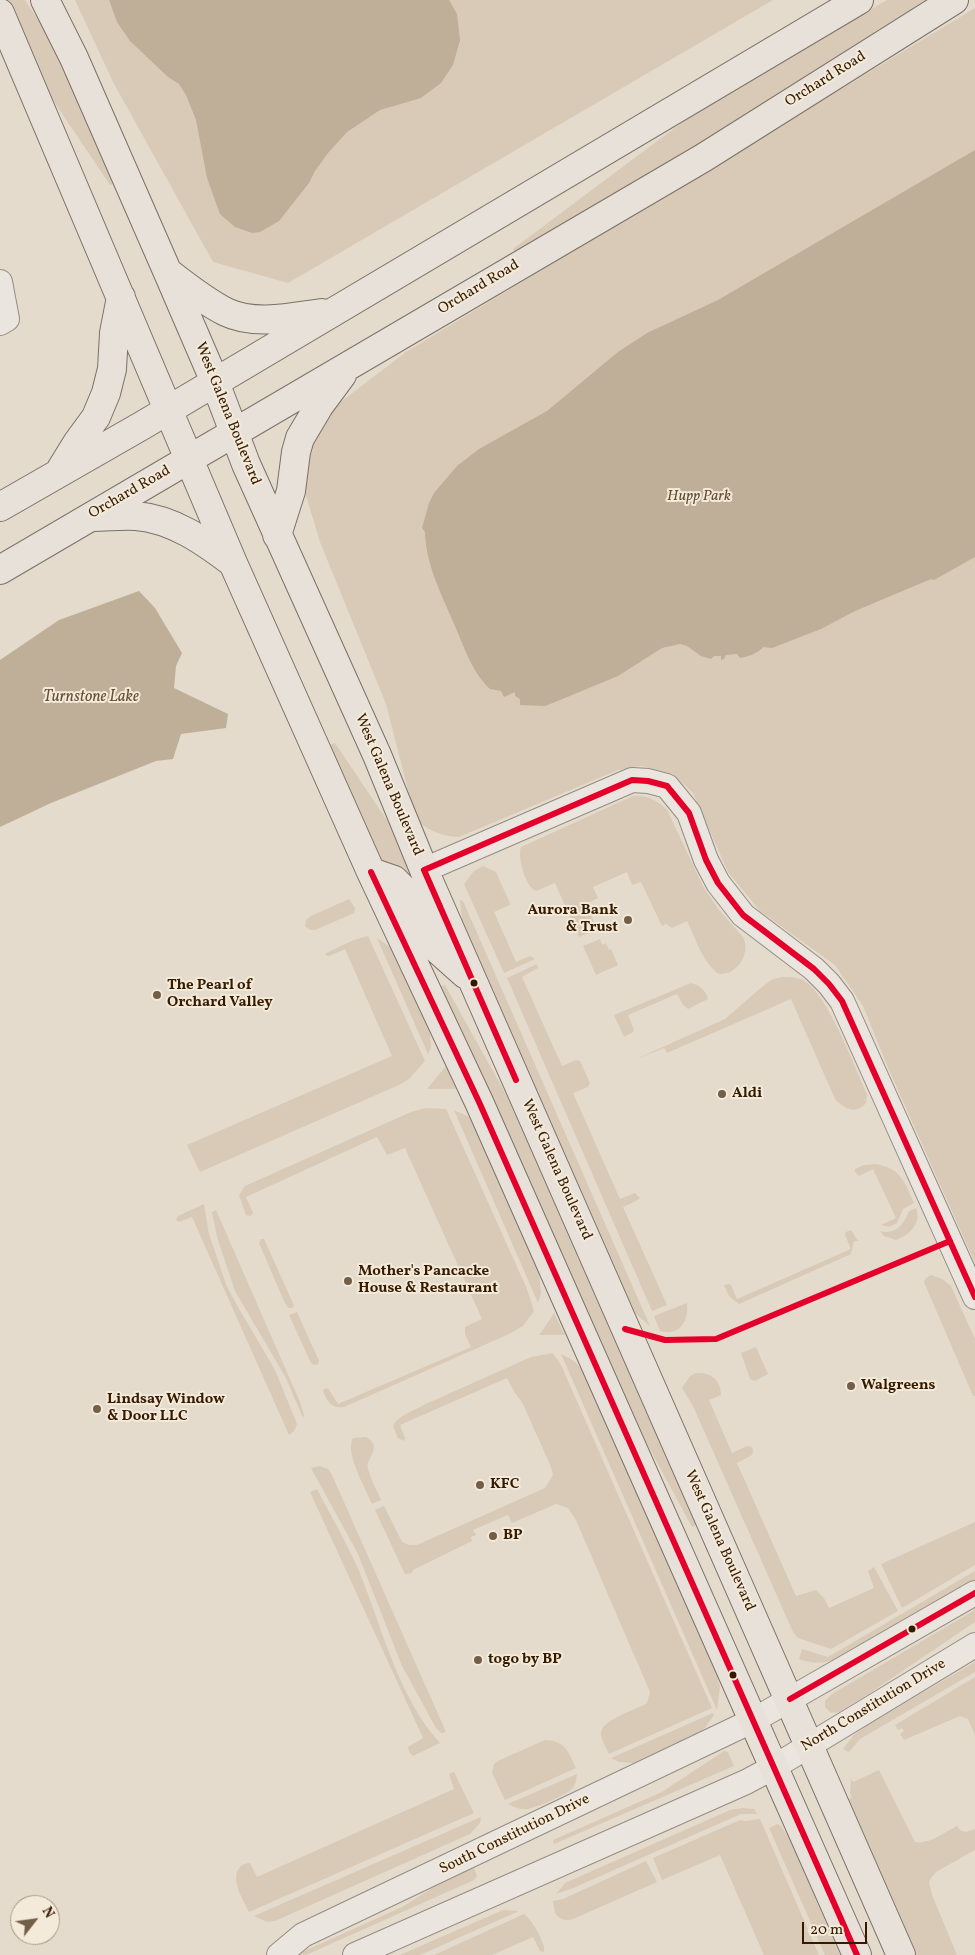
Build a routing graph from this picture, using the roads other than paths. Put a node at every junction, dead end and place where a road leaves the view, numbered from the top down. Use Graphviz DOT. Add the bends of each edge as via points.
graph roads {
  1 [pos="45,0"];
  2 [pos="859,0"];
  3 [pos="954,0"];
  4 [pos="0,13"];
  5 [pos="168,273"];
  6 [pos="0,282"];
  7 [pos="121,297"];
  8 [pos="334,312"];
  9 [pos="0,323"];
  10 [pos="349,365"];
  11 [pos="215,382"];
  12 [pos="168,410"];
  13 [pos="234,432"];
  14 [pos="190,458"];
  15 [pos="59,472"];
  16 [pos="0,507"];
  17 [pos="89,517"];
  18 [pos="277,535"];
  19 [pos="233,563"];
  20 [pos="0,570"];
  21 [pos="424,870"];
  22 [pos="371,872"];
  23 [pos="473,982"];
  24 [pos="975,1297"];
  25 [pos="975,1592"];
  26 [pos="975,1645"];
  27 [pos="790,1699"];
  28 [pos="754,1720"];
  29 [pos="809,1746"];
  30 [pos="774,1767"];
  31 [pos="279,1955"];
  32 [pos="355,1955"];
  33 [pos="857,1955"];
  34 [pos="901,1955"];
  1 -- 5 [label="main road, West Galena Boulevard" via="74,58"];
  2 -- 8 [label="main road"];
  3 -- 10 [label="main road, Orchard Road" via="702,158"];
  4 -- 7 [label="main road"];
  5 -- 8 [label="main road" via="228,313 251,319"];
  5 -- 11 [label="main road, West Galena Boulevard"];
  6 -- 9 [label="street" via="7,319"];
  7 -- 12 [label="main road"];
  7 -- 15 [label="main road" via="106,393 96,417"];
  8 -- 11 [label="main road"];
  10 -- 13 [label="main road, Orchard Road"];
  10 -- 18 [label="main road" via="300,438 292,491"];
  11 -- 12 [label="main road"];
  11 -- 13 [label="main road, West Galena Boulevard"];
  12 -- 14 [label="main road"];
  12 -- 15 [label="main road"];
  13 -- 14 [label="main road, Orchard Road"];
  13 -- 18 [label="main road, West Galena Boulevard"];
  14 -- 17 [label="main road, Orchard Road"];
  14 -- 19 [label="main road"];
  15 -- 16 [label="main road"];
  17 -- 19 [label="main road" via="136,516 172,523"];
  17 -- 20 [label="main road, Orchard Road"];
  18 -- 21 [label="main road, West Galena Boulevard" via="373,746"];
  19 -- 22 [label="main road"];
  21 -- 23 [label="main road, West Galena Boulevard"];
  21 -- 24 [label="street" via="632,780 667,786 689,814 718,883 743,915 814,969 842,1002"];
  22 -- 23 [label="main road" via="394,880 407,893 437,949"];
  22 -- 28 [label="main road" via="479,1102"];
  23 -- 27 [label="main road, West Galena Boulevard"];
  25 -- 27 [label="street"];
  26 -- 29 [label="street, North Constitution Drive"];
  27 -- 28 [label="street"];
  27 -- 29 [label="main road, West Galena Boulevard"];
  28 -- 30 [label="main road"];
  28 -- 31 [label="street, South Constitution Drive" via="303,1935"];
  29 -- 30 [label="street, North Constitution Drive"];
  29 -- 34 [label="main road, West Galena Boulevard"];
  30 -- 32 [label="street"];
  30 -- 33 [label="main road"];
}
